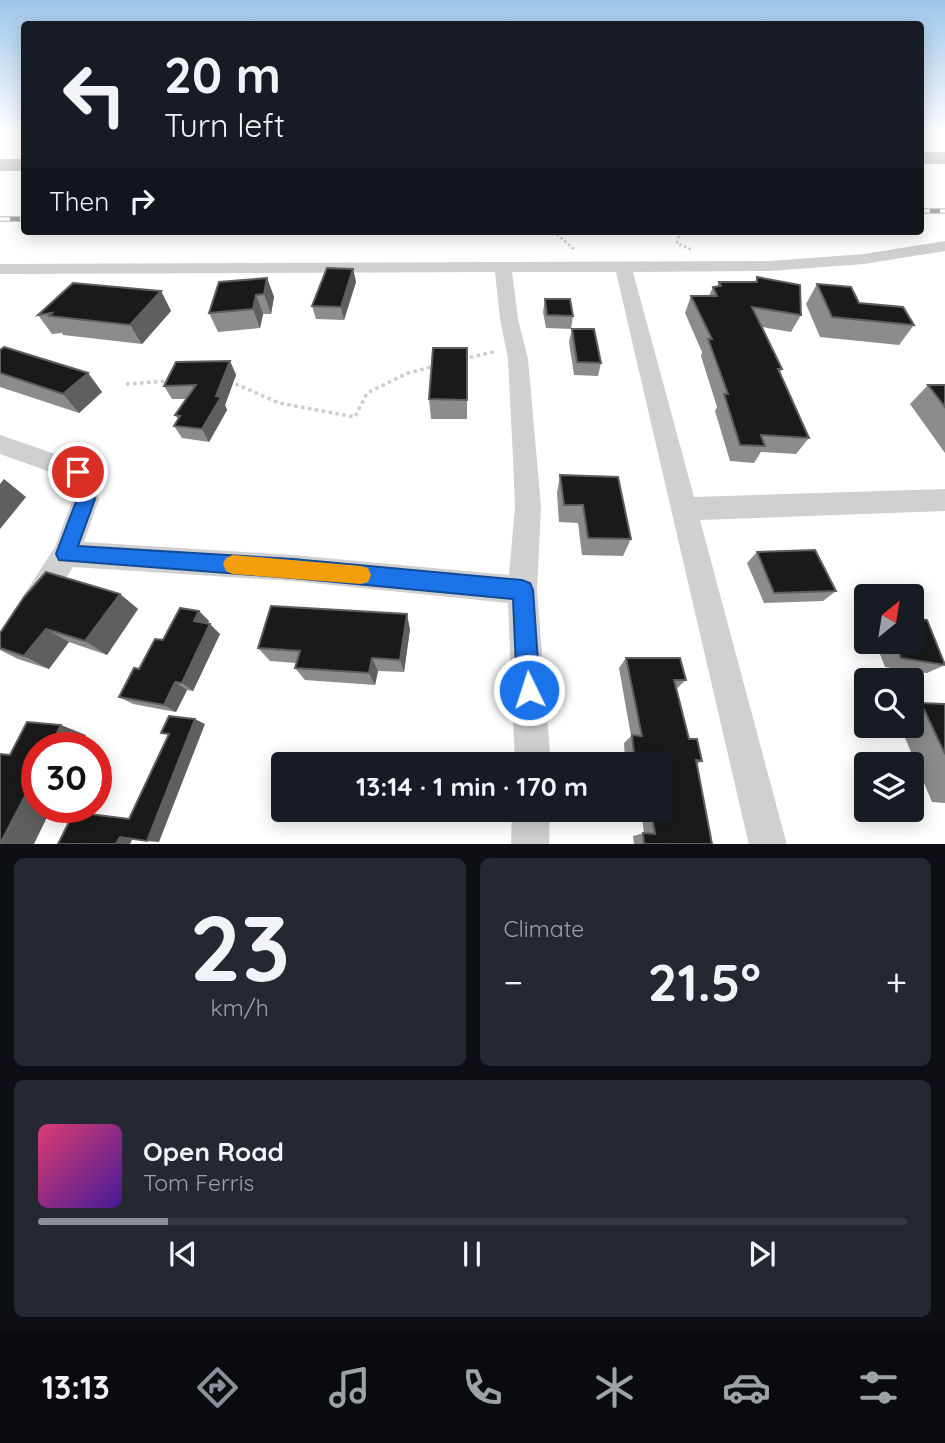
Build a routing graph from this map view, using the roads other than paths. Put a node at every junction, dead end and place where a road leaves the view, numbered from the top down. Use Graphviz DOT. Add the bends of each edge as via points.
graph roads {
  1 [pos="945,246"];
  2 [pos="623,265"];
  3 [pos="503,266"];
  4 [pos="0,269"];
  5 [pos="0,444"];
  6 [pos="945,500"];
  7 [pos="683,509"];
  8 [pos="66,554"];
  9 [pos="522,590"];
  10 [pos="22,621"];
  11 [pos="532,752"];
  12 [pos="531,822"];
  13 [pos="530,844"];
  14 [pos="768,844"];
  1 -- 2 [label="street" via="864,259 770,266"];
  2 -- 3 [label="street"];
  2 -- 7 [label="street"];
  3 -- 4 [label="street"];
  3 -- 9 [label="street" via="515,346 528,507"];
  5 -- 8 [label="street" via="78,472 86,499"];
  6 -- 7 [label="street"];
  7 -- 14 [label="street"];
  8 -- 9 [label="street" via="293,568"];
  8 -- 10 [label="street"];
  9 -- 11 [label="street"];
  12 -- 13 [label="street"];
}
